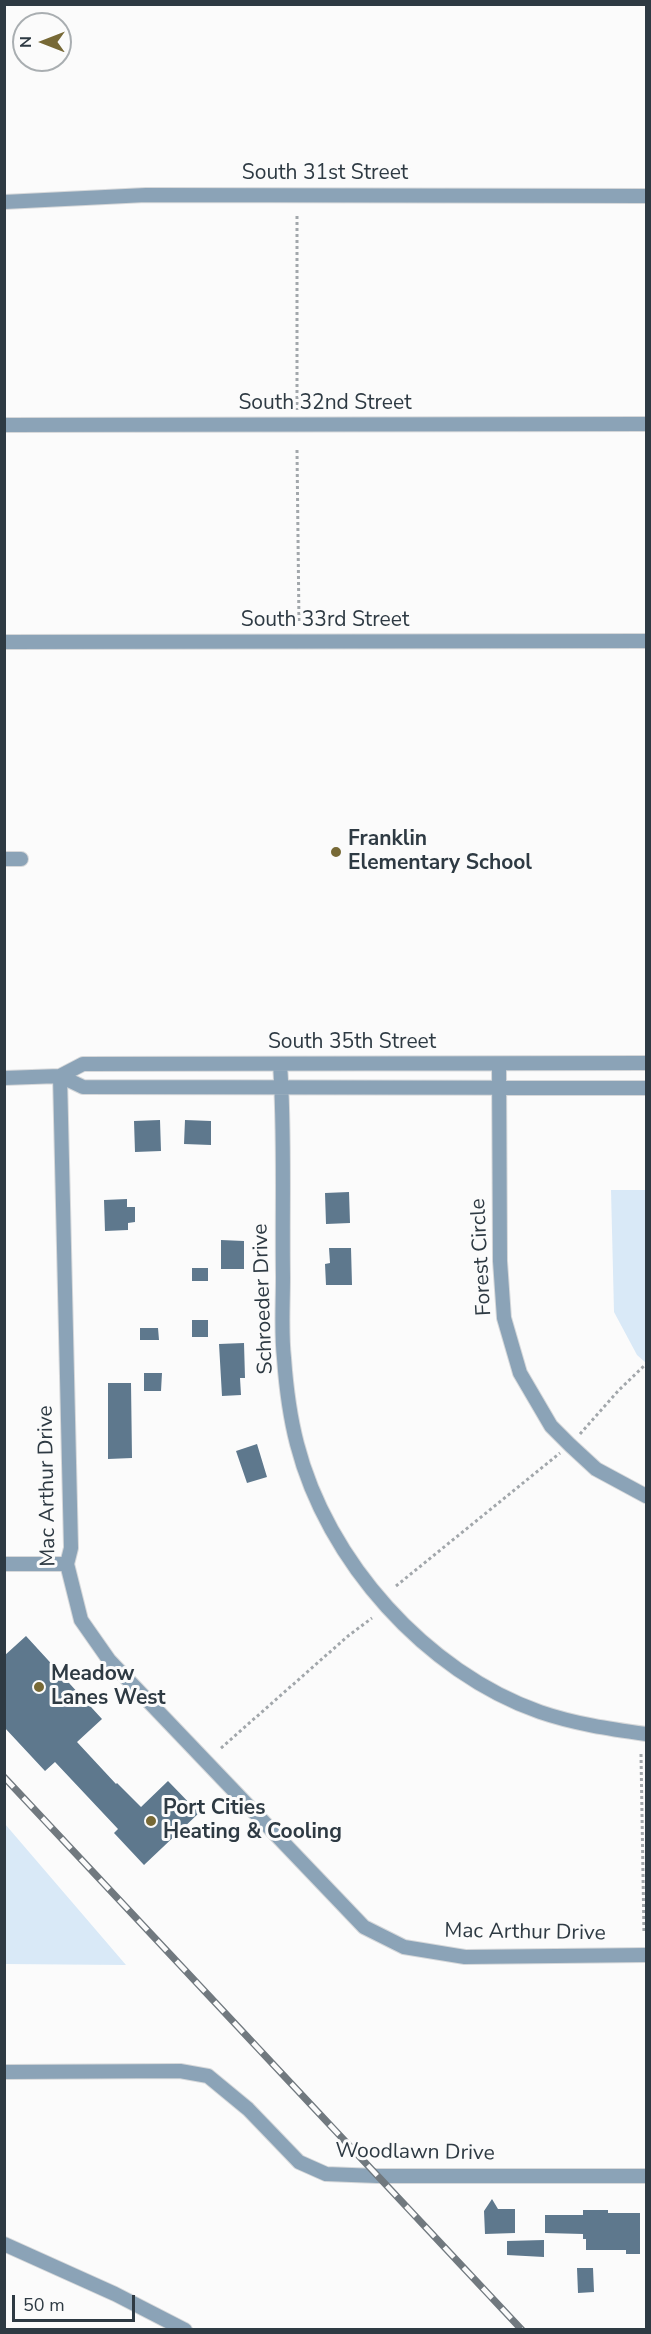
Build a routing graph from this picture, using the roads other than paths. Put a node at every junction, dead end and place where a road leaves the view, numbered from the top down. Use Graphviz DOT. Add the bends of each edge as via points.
graph roads {
  1 [pos="646,196"];
  2 [pos="4,202"];
  3 [pos="646,424"];
  4 [pos="4,425"];
  5 [pos="646,641"];
  6 [pos="4,642"];
  7 [pos="4,859"];
  8 [pos="21,859"];
  9 [pos="280,1064"];
  10 [pos="499,1064"];
  11 [pos="646,1064"];
  12 [pos="60,1076"];
  13 [pos="4,1078"];
  14 [pos="499,1087"];
  15 [pos="282,1088"];
  16 [pos="646,1088"];
  17 [pos="646,1496"];
  18 [pos="4,1564"];
  19 [pos="67,1564"];
  20 [pos="646,1734"];
  21 [pos="646,1955"];
  22 [pos="4,2072"];
  23 [pos="646,2176"];
  24 [pos="4,2244"];
  25 [pos="185,2330"];
  1 -- 2 [label="street, South 31st Street" via="146,195"];
  3 -- 4 [label="street, South 32nd Street"];
  5 -- 6 [label="street, South 33rd Street"];
  7 -- 8 [label="street"];
  9 -- 10 [label="street, South 35th Street"];
  9 -- 12 [label="street, South 35th Street" via="83,1064"];
  9 -- 15 [label="street, Schroeder Drive"];
  10 -- 11 [label="street, South 35th Street"];
  10 -- 14 [label="street, Forest Circle"];
  12 -- 13 [label="street, South 35th Street"];
  12 -- 15 [label="street, South 35th Street" via="83,1087"];
  12 -- 19 [label="street, Mac Arthur Drive" via="71,1548"];
  14 -- 15 [label="street, South 35th Street"];
  14 -- 16 [label="street, South 35th Street"];
  14 -- 17 [label="street, Forest Circle" via="504,1318 520,1373 551,1426 570,1445 596,1469"];
  15 -- 20 [label="street, Schroeder Drive" via="284,1357 297,1443 316,1499 343,1550 383,1603 427,1646 482,1685 540,1711 603,1729"];
  18 -- 19 [label="street"];
  19 -- 21 [label="street, Mac Arthur Drive" via="81,1620 109,1660 364,1927 404,1947 465,1957"];
  22 -- 23 [label="street, Woodlawn Drive" via="180,2071 208,2076 248,2109 299,2162 326,2174"];
  24 -- 25 [label="street"];
}
